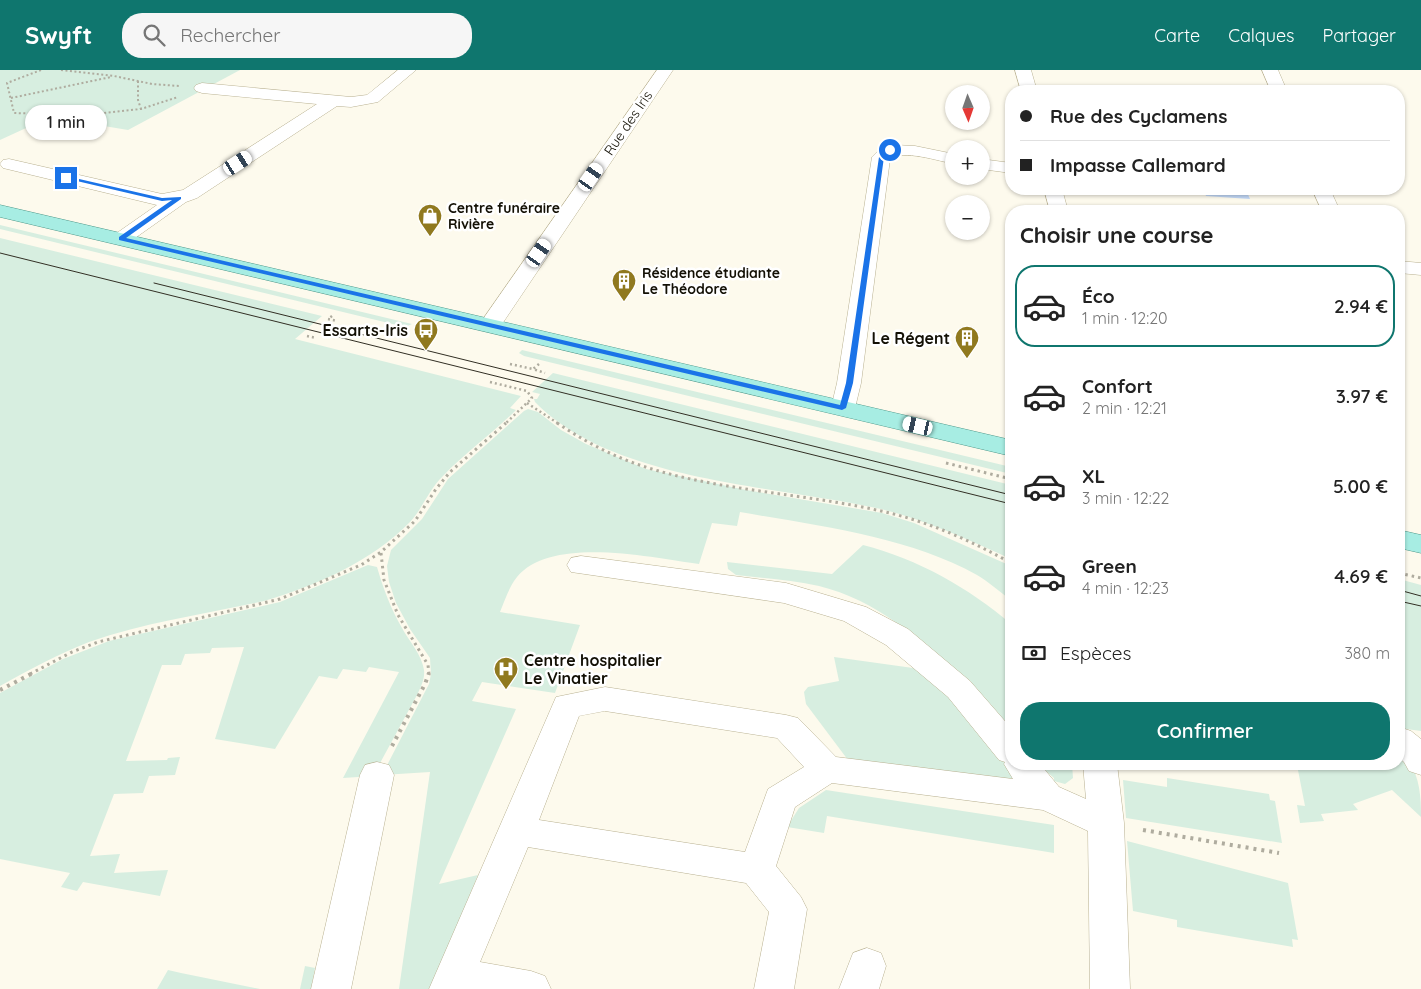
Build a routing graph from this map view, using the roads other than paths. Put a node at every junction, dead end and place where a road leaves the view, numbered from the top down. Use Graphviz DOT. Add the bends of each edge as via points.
graph roads {
  1 [pos="408,70"];
  2 [pos="664,70"];
  3 [pos="1023,70"];
  4 [pos="1270,70"];
  5 [pos="1027,85"];
  6 [pos="1276,85"];
  7 [pos="202,88"];
  8 [pos="334,100"];
  9 [pos="945,157"];
  10 [pos="9,164"];
  11 [pos="990,165"];
  12 [pos="1005,167"];
  13 [pos="179,198"];
  14 [pos="6,211"];
  15 [pos="121,239"];
  16 [pos="1405,268"];
  17 [pos="1421,269"];
  18 [pos="490,324"];
  19 [pos="842,408"];
  20 [pos="1005,447"];
  21 [pos="1405,540"];
  22 [pos="1421,544"];
  23 [pos="581,565"];
  24 [pos="1005,744"];
  25 [pos="1405,745"];
  26 [pos="1421,762"];
  27 [pos="827,769"];
  28 [pos="1026,770"];
  29 [pos="1101,770"];
  30 [pos="377,776"];
  31 [pos="1047,797"];
  32 [pos="1106,823"];
  33 [pos="517,831"];
  34 [pos="757,869"];
  35 [pos="452,982"];
  36 [pos="331,989"];
  37 [pos="531,989"];
  38 [pos="774,989"];
  39 [pos="1110,989"];
  1 -- 8 [label="street" via="372,99"];
  2 -- 18 [label="street, Rue des Iris"];
  3 -- 5 [label="street"];
  4 -- 6 [label="street"];
  7 -- 8 [label="street"];
  8 -- 13 [label="street"];
  9 -- 19 [label="street" via="904,150 890,150 881,157 849,383"];
  10 -- 13 [label="street" via="162,200"];
  11 -- 12 [label="street"];
  13 -- 15 [label="street"];
  14 -- 15 [label="main road"];
  15 -- 18 [label="main road"];
  16 -- 17 [label="street"];
  18 -- 19 [label="main road"];
  19 -- 20 [label="main road"];
  21 -- 22 [label="main road"];
  23 -- 24 [label="street" via="786,593 855,614 897,636 959,689"];
  25 -- 26 [label="street"];
  27 -- 31 [label="street"];
  27 -- 33 [label="street" via="786,727 605,699 567,706"];
  27 -- 34 [label="street" via="780,799"];
  28 -- 31 [label="street"];
  29 -- 32 [label="street"];
  30 -- 36 [label="street"];
  31 -- 32 [label="street"];
  32 -- 39 [label="street"];
  33 -- 34 [label="street"];
  33 -- 35 [label="street"];
  34 -- 38 [label="street" via="788,909"];
  35 -- 37 [label="street"];
}
